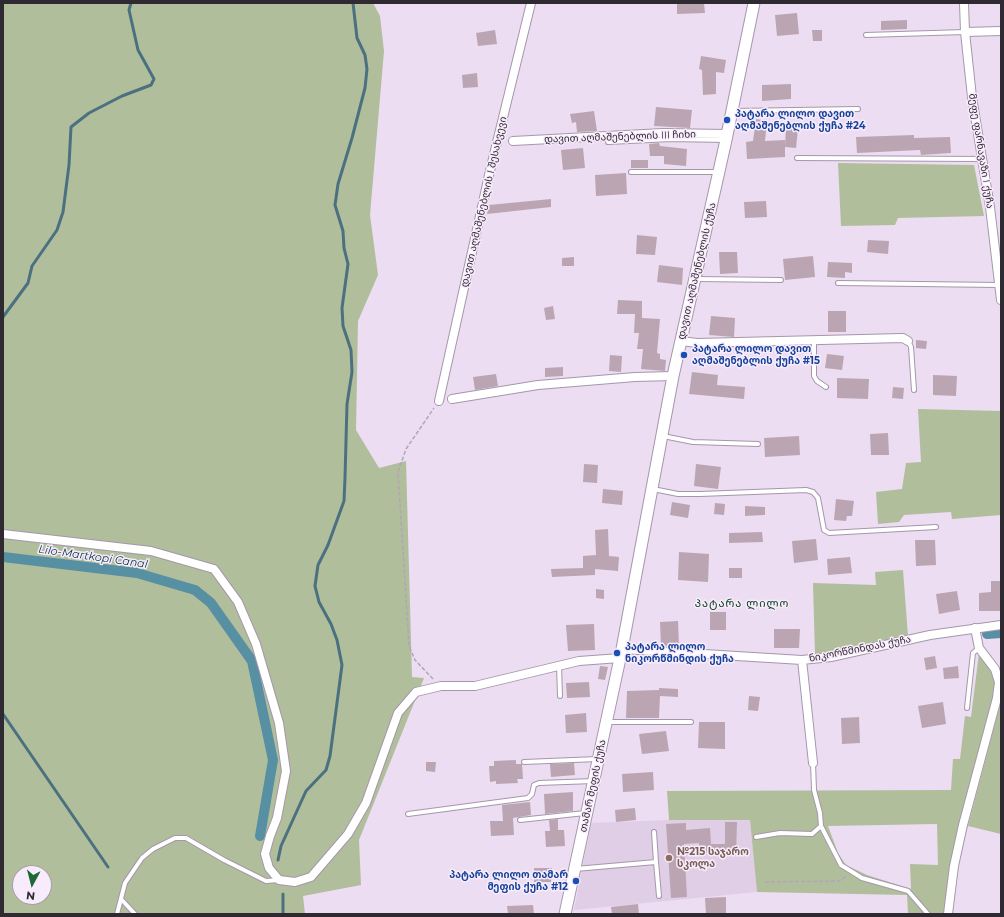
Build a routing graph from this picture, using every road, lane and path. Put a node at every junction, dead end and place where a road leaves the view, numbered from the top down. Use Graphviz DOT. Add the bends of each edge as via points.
graph roads {
  1 [pos="531,3"];
  2 [pos="754,3"];
  3 [pos="964,3"];
  4 [pos="965,32"];
  5 [pos="1001,32"];
  6 [pos="866,35"];
  7 [pos="858,109"];
  8 [pos="732,111"];
  9 [pos="726,137"];
  10 [pos="513,141"];
  11 [pos="608,142"];
  12 [pos="797,158"];
  13 [pos="981,159"];
  14 [pos="631,172"];
  15 [pos="718,172"];
  16 [pos="695,279"];
  17 [pos="781,280"];
  18 [pos="838,283"];
  19 [pos="999,285"];
  20 [pos="1001,300"];
  21 [pos="814,340"];
  22 [pos="681,341"];
  23 [pos="908,341"];
  24 [pos="673,376"];
  25 [pos="826,387"];
  26 [pos="914,390"];
  27 [pos="452,399"];
  28 [pos="439,401"];
  29 [pos="662,436"];
  30 [pos="758,444"];
  31 [pos="652,489"];
  32 [pos="936,527"];
  33 [pos="3,534"];
  34 [pos="1001,625"];
  35 [pos="975,628"];
  36 [pos="979,648"];
  37 [pos="621,653"];
  38 [pos="802,660"];
  39 [pos="559,665"];
  40 [pos="441,686"];
  41 [pos="560,696"];
  42 [pos="967,708"];
  43 [pos="607,722"];
  44 [pos="692,722"];
  45 [pos="598,759"];
  46 [pos="524,762"];
  47 [pos="813,763"];
  48 [pos="594,780"];
  49 [pos="587,813"];
  50 [pos="408,814"];
  51 [pos="520,820"];
  52 [pos="821,826"];
  53 [pos="654,832"];
  54 [pos="756,837"];
  55 [pos="656,862"];
  56 [pos="575,869"];
  57 [pos="850,871"];
  58 [pos="279,880"];
  59 [pos="766,882"];
  60 [pos="659,896"];
  61 [pos="121,899"];
  62 [pos="117,914"];
  63 [pos="135,914"];
  64 [pos="565,914"];
  65 [pos="928,914"];
  66 [pos="948,914"];
  1 -- 28 [label="street, დავით აღმაშენებლის I შესახვევი" via="489,175"];
  2 -- 8 [label="street, დავით აღმაშენებლის ქუჩა"];
  3 -- 4 [label="street, მეფე ფარნავაზი I ქუჩა"];
  4 -- 5 [label="street"];
  4 -- 6 [label="lane"];
  4 -- 13 [label="street, მეფე ფარნავაზი I ქუჩა"];
  7 -- 8 [label="lane"];
  8 -- 9 [label="street, დავით აღმაშენებლის ქუჩა"];
  9 -- 10 [label="street, დავით აღმაშენებლის III ჩიხი" via="663,134"];
  9 -- 11 [label="lane"];
  9 -- 15 [label="street, დავით აღმაშენებლის ქუჩა"];
  12 -- 13 [label="lane"];
  13 -- 19 [label="street, მეფე ფარნავაზი I ქუჩა" via="990,207"];
  14 -- 15 [label="lane"];
  15 -- 16 [label="street, დავით აღმაშენებლის ქუჩა"];
  16 -- 17 [label="lane"];
  16 -- 22 [label="street, დავით აღმაშენებლის ქუჩა"];
  18 -- 19 [label="lane"];
  19 -- 20 [label="street, მეფე ფარნავაზი I ქუჩა"];
  21 -- 22 [label="street" via="697,343"];
  21 -- 23 [label="street" via="903,338"];
  21 -- 25 [label="lane" via="814,376"];
  22 -- 24 [label="street, დავით აღმაშენებლის ქუჩა"];
  23 -- 26 [label="lane" via="911,347"];
  24 -- 27 [label="street" via="635,376 538,385"];
  24 -- 29 [label="street, დავით აღმაშენებლის ქუჩა"];
  28 -- 40 [label="path" via="406,449 398,472 408,646 424,671"];
  29 -- 30 [label="lane" via="693,442"];
  29 -- 31 [label="street, დავით აღმაშენებლის ქუჩა"];
  31 -- 32 [label="lane" via="678,494 806,490 813,492 818,498 824,530 829,533"];
  31 -- 37 [label="street, დავით აღმაშენებლის ქუჩა"];
  33 -- 58 [label="street" via="151,552 214,568 238,602 256,644 279,723 286,771 277,818 266,854 269,868"];
  34 -- 35 [label="street, ნიკორწმინდას ქუჩა"];
  35 -- 36 [label="street"];
  35 -- 38 [label="street, ნიკორწმინდას ქუჩა" via="930,635 831,657"];
  36 -- 42 [label="lane" via="974,653"];
  36 -- 66 [label="street" via="995,669 999,682 963,825 954,866"];
  37 -- 38 [label="street, ნიკორწმინდას ქუჩა"];
  37 -- 39 [label="street, ნიკორწმინდას ქუჩა"];
  37 -- 43 [label="street, თამარ მეფის ქუჩა"];
  38 -- 47 [label="street"];
  39 -- 40 [label="street, ნიკორწმინდას ქუჩა" via="475,686"];
  39 -- 41 [label="lane"];
  40 -- 58 [label="street, ნიკორწმინდას ქუჩა" via="416,692 398,713 366,803 348,834 311,877 295,882"];
  43 -- 44 [label="lane"];
  43 -- 45 [label="street, თამარ მეფის ქუჩა"];
  45 -- 46 [label="lane"];
  45 -- 48 [label="street, თამარ მეფის ქუჩა"];
  47 -- 52 [label="lane" via="814,790"];
  48 -- 49 [label="street, თამარ მეფის ქუჩა"];
  48 -- 50 [label="lane" via="539,783 534,785 528,798"];
  49 -- 51 [label="lane"];
  49 -- 56 [label="street, თამარ მეფის ქუჩა"];
  52 -- 54 [label="lane" via="812,834 780,833"];
  52 -- 57 [label="lane" via="841,865"];
  53 -- 55 [label="lane"];
  55 -- 56 [label="lane"];
  55 -- 60 [label="lane"];
  56 -- 64 [label="street, თამარ მეფის ქუჩა"];
  57 -- 59 [label="path" via="839,881"];
  57 -- 65 [label="lane" via="862,878 908,891"];
  58 -- 61 [label="lane" via="266,881 186,838 175,838 142,858 126,883"];
  61 -- 62 [label="lane"];
  61 -- 63 [label="lane"];
}
